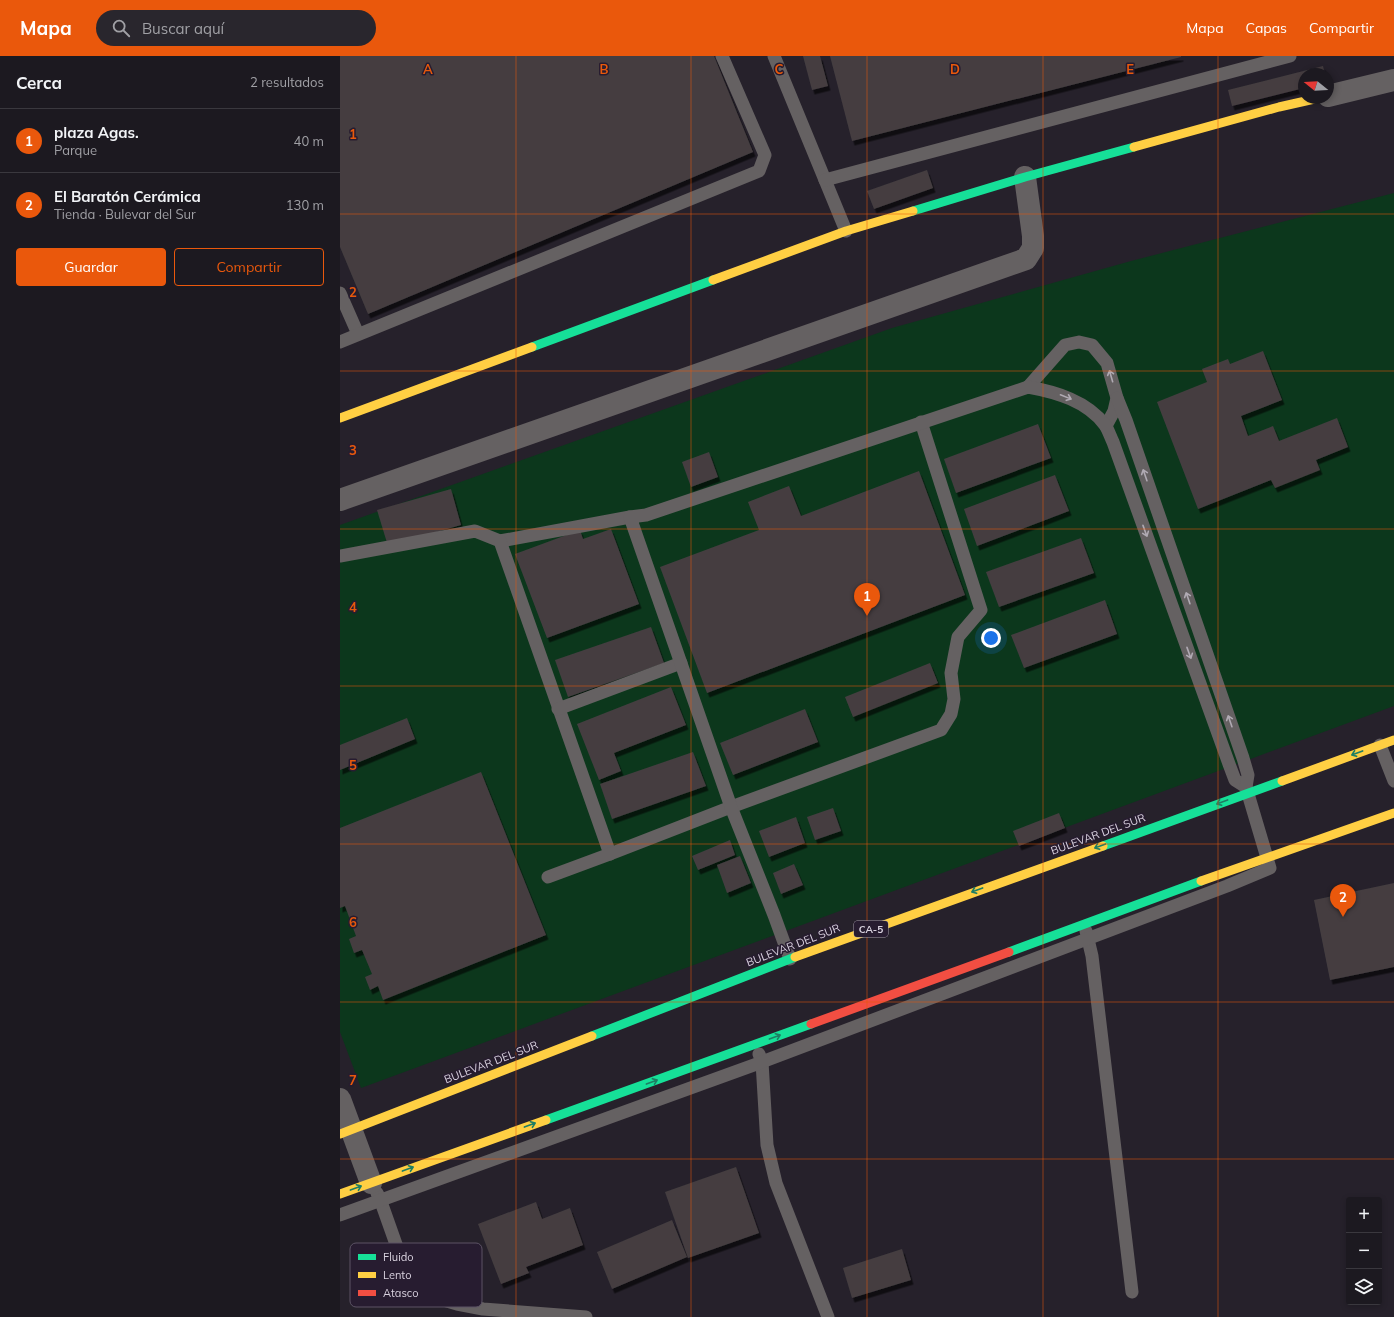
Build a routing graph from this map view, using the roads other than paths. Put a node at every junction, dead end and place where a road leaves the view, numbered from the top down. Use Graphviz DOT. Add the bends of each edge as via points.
graph roads {
  1 [pos="722,56"];
  2 [pos="774,56"];
  3 [pos="1290,56"];
  4 [pos="1394,80"];
  5 [pos="1334,95"];
  6 [pos="1298,103"];
  7 [pos="1025,177"];
  8 [pos="825,180"];
  9 [pos="846,231"];
  10 [pos="340,293"];
  11 [pos="358,334"];
  12 [pos="340,342"];
  13 [pos="1028,386"];
  14 [pos="1117,398"];
  15 [pos="340,418"];
  16 [pos="921,422"];
  17 [pos="1106,426"];
  18 [pos="340,500"];
  19 [pos="630,517"];
  20 [pos="500,541"];
  21 [pos="340,556"];
  22 [pos="681,663"];
  23 [pos="558,709"];
  24 [pos="1394,740"];
  25 [pos="1380,745"];
  26 [pos="1394,781"];
  27 [pos="1247,790"];
  28 [pos="731,807"];
  29 [pos="1394,813"];
  30 [pos="610,854"];
  31 [pos="1267,857"];
  32 [pos="548,876"];
  33 [pos="1084,924"];
  34 [pos="1088,939"];
  35 [pos="790,959"];
  36 [pos="757,1044"];
  37 [pos="762,1062"];
  38 [pos="340,1099"];
  39 [pos="346,1132"];
  40 [pos="376,1191"];
  41 [pos="340,1194"];
  42 [pos="340,1215"];
  43 [pos="395,1243"];
  44 [pos="1132,1292"];
  45 [pos="473,1307"];
  46 [pos="586,1317"];
  47 [pos="828,1317"];
  1 -- 11 [label="lane" via="765,156 759,171"];
  2 -- 8 [label="lane"];
  3 -- 8 [label="lane"];
  4 -- 5 [label="street"];
  6 -- 7 [label="main road"];
  7 -- 9 [label="main road"];
  7 -- 18 [label="street" via="1033,236 1033,248 1026,259"];
  8 -- 9 [label="lane"];
  9 -- 15 [label="main road"];
  10 -- 11 [label="lane"];
  11 -- 12 [label="lane"];
  14 -- 13 [label="lane, one-way" via="1107,363 1092,345 1079,342 1065,345"];
  13 -- 16 [label="lane"];
  13 -- 17 [label="lane, one-way" via="1078,402"];
  14 -- 17 [label="lane"];
  27 -- 14 [label="lane, one-way" via="1248,775 1243,758"];
  16 -- 19 [label="lane" via="646,515"];
  16 -- 28 [label="lane" via="981,610 958,637 951,673 954,699 951,714 941,730"];
  17 -- 27 [label="lane, one-way" via="1229,764 1236,780"];
  19 -- 20 [label="lane"];
  19 -- 22 [label="lane"];
  20 -- 21 [label="lane" via="475,532"];
  20 -- 23 [label="lane"];
  22 -- 23 [label="lane"];
  22 -- 28 [label="lane"];
  23 -- 30 [label="lane"];
  24 -- 25 [label="main road, BULEVAR DEL SUR / CA-5"];
  25 -- 26 [label="lane"];
  25 -- 27 [label="main road, BULEVAR DEL SUR / CA-5, one-way"];
  27 -- 31 [label="lane"];
  27 -- 35 [label="main road, BULEVAR DEL SUR / CA-5, one-way"];
  28 -- 30 [label="lane"];
  28 -- 35 [label="lane"];
  29 -- 31 [label="main road"];
  30 -- 32 [label="lane"];
  31 -- 33 [label="main road"];
  31 -- 34 [label="lane" via="1270,868"];
  33 -- 34 [label="lane"];
  36 -- 33 [label="main road, one-way"];
  34 -- 37 [label="lane"];
  34 -- 44 [label="lane"];
  35 -- 39 [label="main road, BULEVAR DEL SUR / CA-5"];
  36 -- 37 [label="lane"];
  40 -- 36 [label="main road, one-way"];
  37 -- 40 [label="lane"];
  37 -- 47 [label="lane" via="767,1145 776,1183"];
  38 -- 39 [label="street"];
  39 -- 40 [label="street"];
  41 -- 40 [label="main road, one-way"];
  40 -- 42 [label="lane"];
  40 -- 43 [label="lane"];
  45 -- 46 [label="lane"];
}
